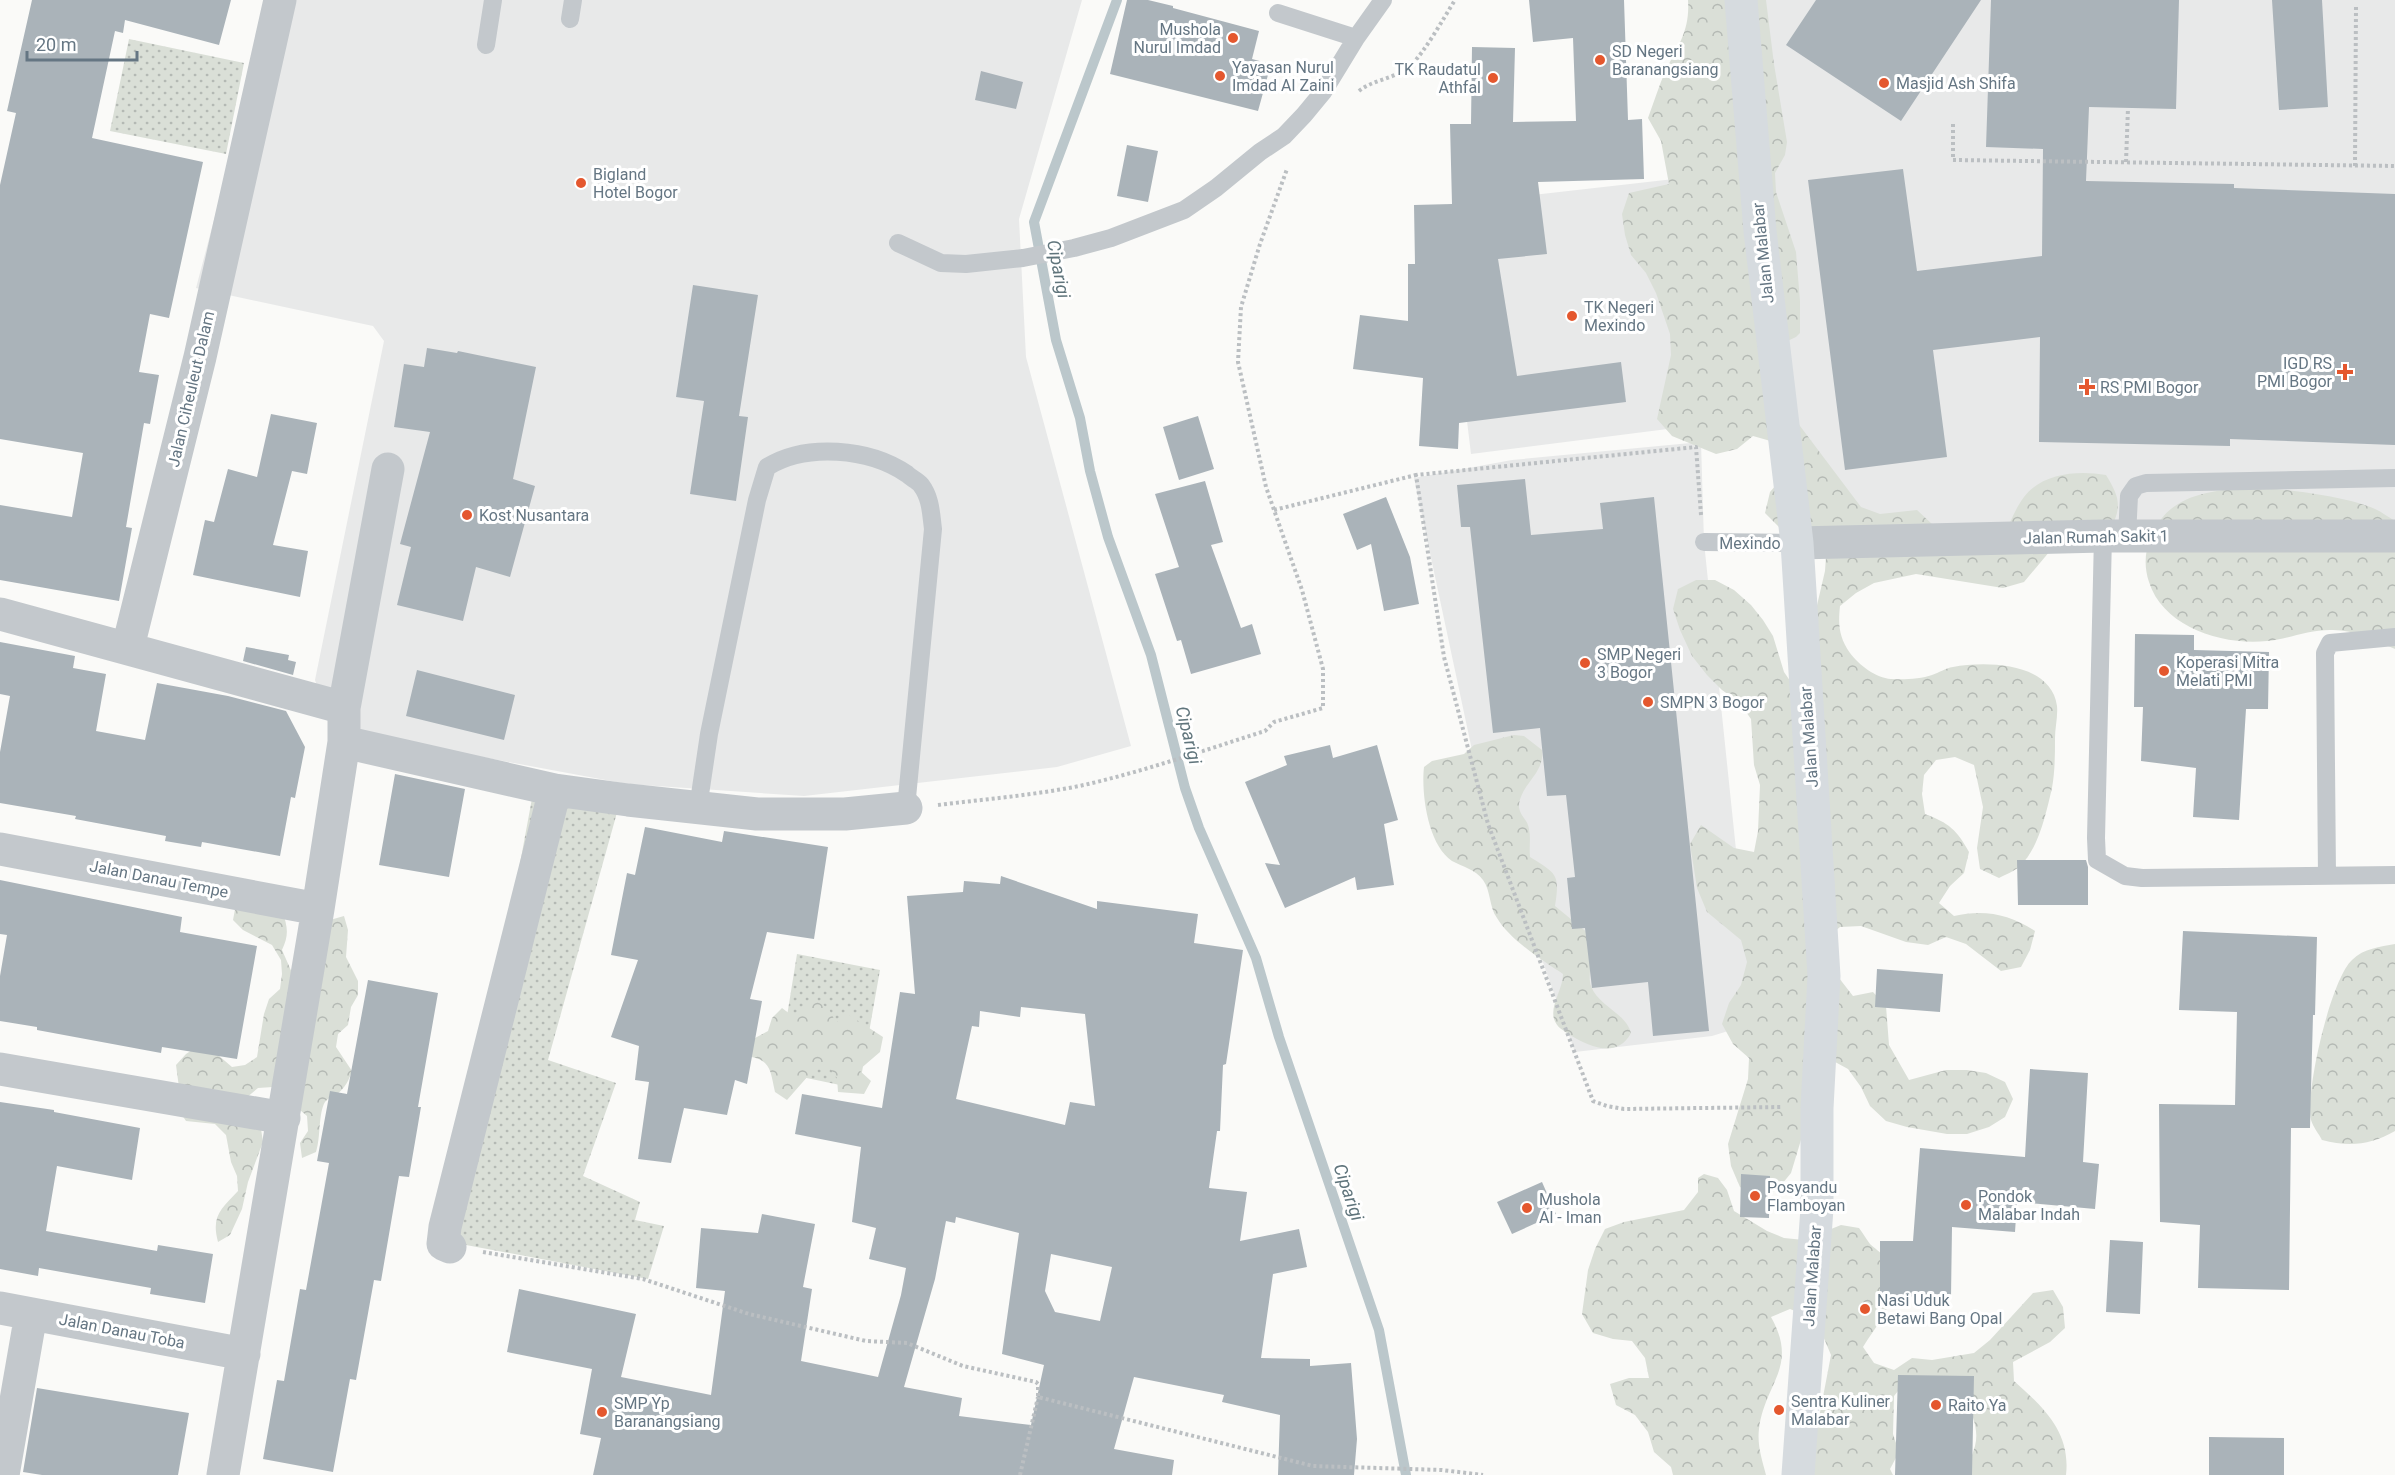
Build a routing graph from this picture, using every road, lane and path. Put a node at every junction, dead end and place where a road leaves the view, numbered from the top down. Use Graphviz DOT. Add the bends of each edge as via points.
graph roads {
  1 [pos="279,0"];
  2 [pos="493,0"];
  3 [pos="573,0"];
  4 [pos="1383,0"];
  5 [pos="1455,0"];
  6 [pos="1742,0"];
  7 [pos="2356,7"];
  8 [pos="1278,13"];
  9 [pos="570,19"];
  10 [pos="1356,38"];
  11 [pos="486,45"];
  12 [pos="1351,97"];
  13 [pos="2128,108"];
  14 [pos="1953,124"];
  15 [pos="2126,162"];
  16 [pos="1293,163"];
  17 [pos="2355,166"];
  18 [pos="2395,166"];
  19 [pos="898,243"];
  20 [pos="388,470"];
  21 [pos="1416,475"];
  22 [pos="2395,478"];
  23 [pos="1274,510"];
  24 [pos="2115,536"];
  25 [pos="2395,536"];
  26 [pos="1704,542"];
  27 [pos="1797,543"];
  28 [pos="0,614"];
  29 [pos="2395,637"];
  30 [pos="128,647"];
  31 [pos="344,708"];
  32 [pos="344,742"];
  33 [pos="555,790"];
  34 [pos="698,808"];
  35 [pos="906,808"];
  36 [pos="0,849"];
  37 [pos="2395,875"];
  38 [pos="2327,876"];
  39 [pos="318,909"];
  40 [pos="0,1069"];
  41 [pos="1817,1108"];
  42 [pos="284,1118"];
  43 [pos="450,1247"];
  44 [pos="0,1308"];
  45 [pos="32,1314"];
  46 [pos="244,1354"];
  47 [pos="1038,1397"];
  48 [pos="3,1475"];
  49 [pos="223,1475"];
  50 [pos="1020,1475"];
  51 [pos="1482,1475"];
  52 [pos="1798,1475"];
  1 -- 30 [label="street, Jalan Ciheuleut Dalam" via="200,357"];
  2 -- 11 [label="lane"];
  3 -- 9 [label="lane"];
  4 -- 10 [label="lane"];
  5 -- 12 [label="path" via="1410,66 1365,86"];
  6 -- 27 [label="street, Jalan Malabar" via="1760,231"];
  7 -- 17 [label="path"];
  8 -- 10 [label="lane"];
  10 -- 19 [label="lane" via="1323,92 1284,136 1184,210 1131,232 1023,258 966,264 941,262"];
  13 -- 15 [label="path"];
  14 -- 15 [label="path" via="1953,160"];
  15 -- 17 [label="path"];
  16 -- 23 [label="path" via="1286,171 1240,307 1238,362"];
  17 -- 18 [label="path"];
  20 -- 31 [label="street"];
  21 -- 23 [label="path"];
  21 -- 26 [label="path" via="1696,447"];
  21 -- 41 [label="path" via="1444,657 1488,824 1593,1101 1624,1109"];
  22 -- 24 [label="lane" via="2146,483 2136,486 2130,496"];
  23 -- 35 [label="path" via="1302,590 1323,669 1323,708 1274,722 1265,731 1083,785"];
  24 -- 25 [label="street, Jalan Rumah Sakit 1"];
  24 -- 27 [label="street, Jalan Rumah Sakit 1"];
  24 -- 38 [label="lane" via="2097,860 2125,876 2142,878"];
  26 -- 27 [label="lane, Mexindo"];
  27 -- 41 [label="street, Jalan Malabar" via="1824,976"];
  28 -- 30 [label="street"];
  29 -- 38 [label="lane" via="2327,646"];
  30 -- 31 [label="street"];
  31 -- 32 [label="street"];
  32 -- 33 [label="street"];
  32 -- 39 [label="street"];
  33 -- 34 [label="street"];
  33 -- 43 [label="street" via="445,1227 443,1244"];
  34 -- 35 [label="street" via="757,814 845,814"];
  34 -- 35 [label="lane" via="709,734 767,467 801,454 834,452 868,457 899,469 921,484 930,504 933,529"];
  36 -- 39 [label="street, Jalan Danau Tempe"];
  37 -- 38 [label="lane"];
  39 -- 42 [label="street"];
  40 -- 42 [label="street"];
  41 -- 52 [label="street, Jalan Malabar" via="1817,1208"];
  42 -- 46 [label="street"];
  43 -- 47 [label="path" via="643,1279 749,1314 866,1341 907,1343 963,1366 1036,1382"];
  44 -- 45 [label="street, Jalan Danau Toba"];
  45 -- 46 [label="street, Jalan Danau Toba"];
  45 -- 48 [label="street"];
  46 -- 49 [label="street"];
  47 -- 50 [label="path"];
  47 -- 51 [label="path" via="1313,1466 1372,1466"];
}
